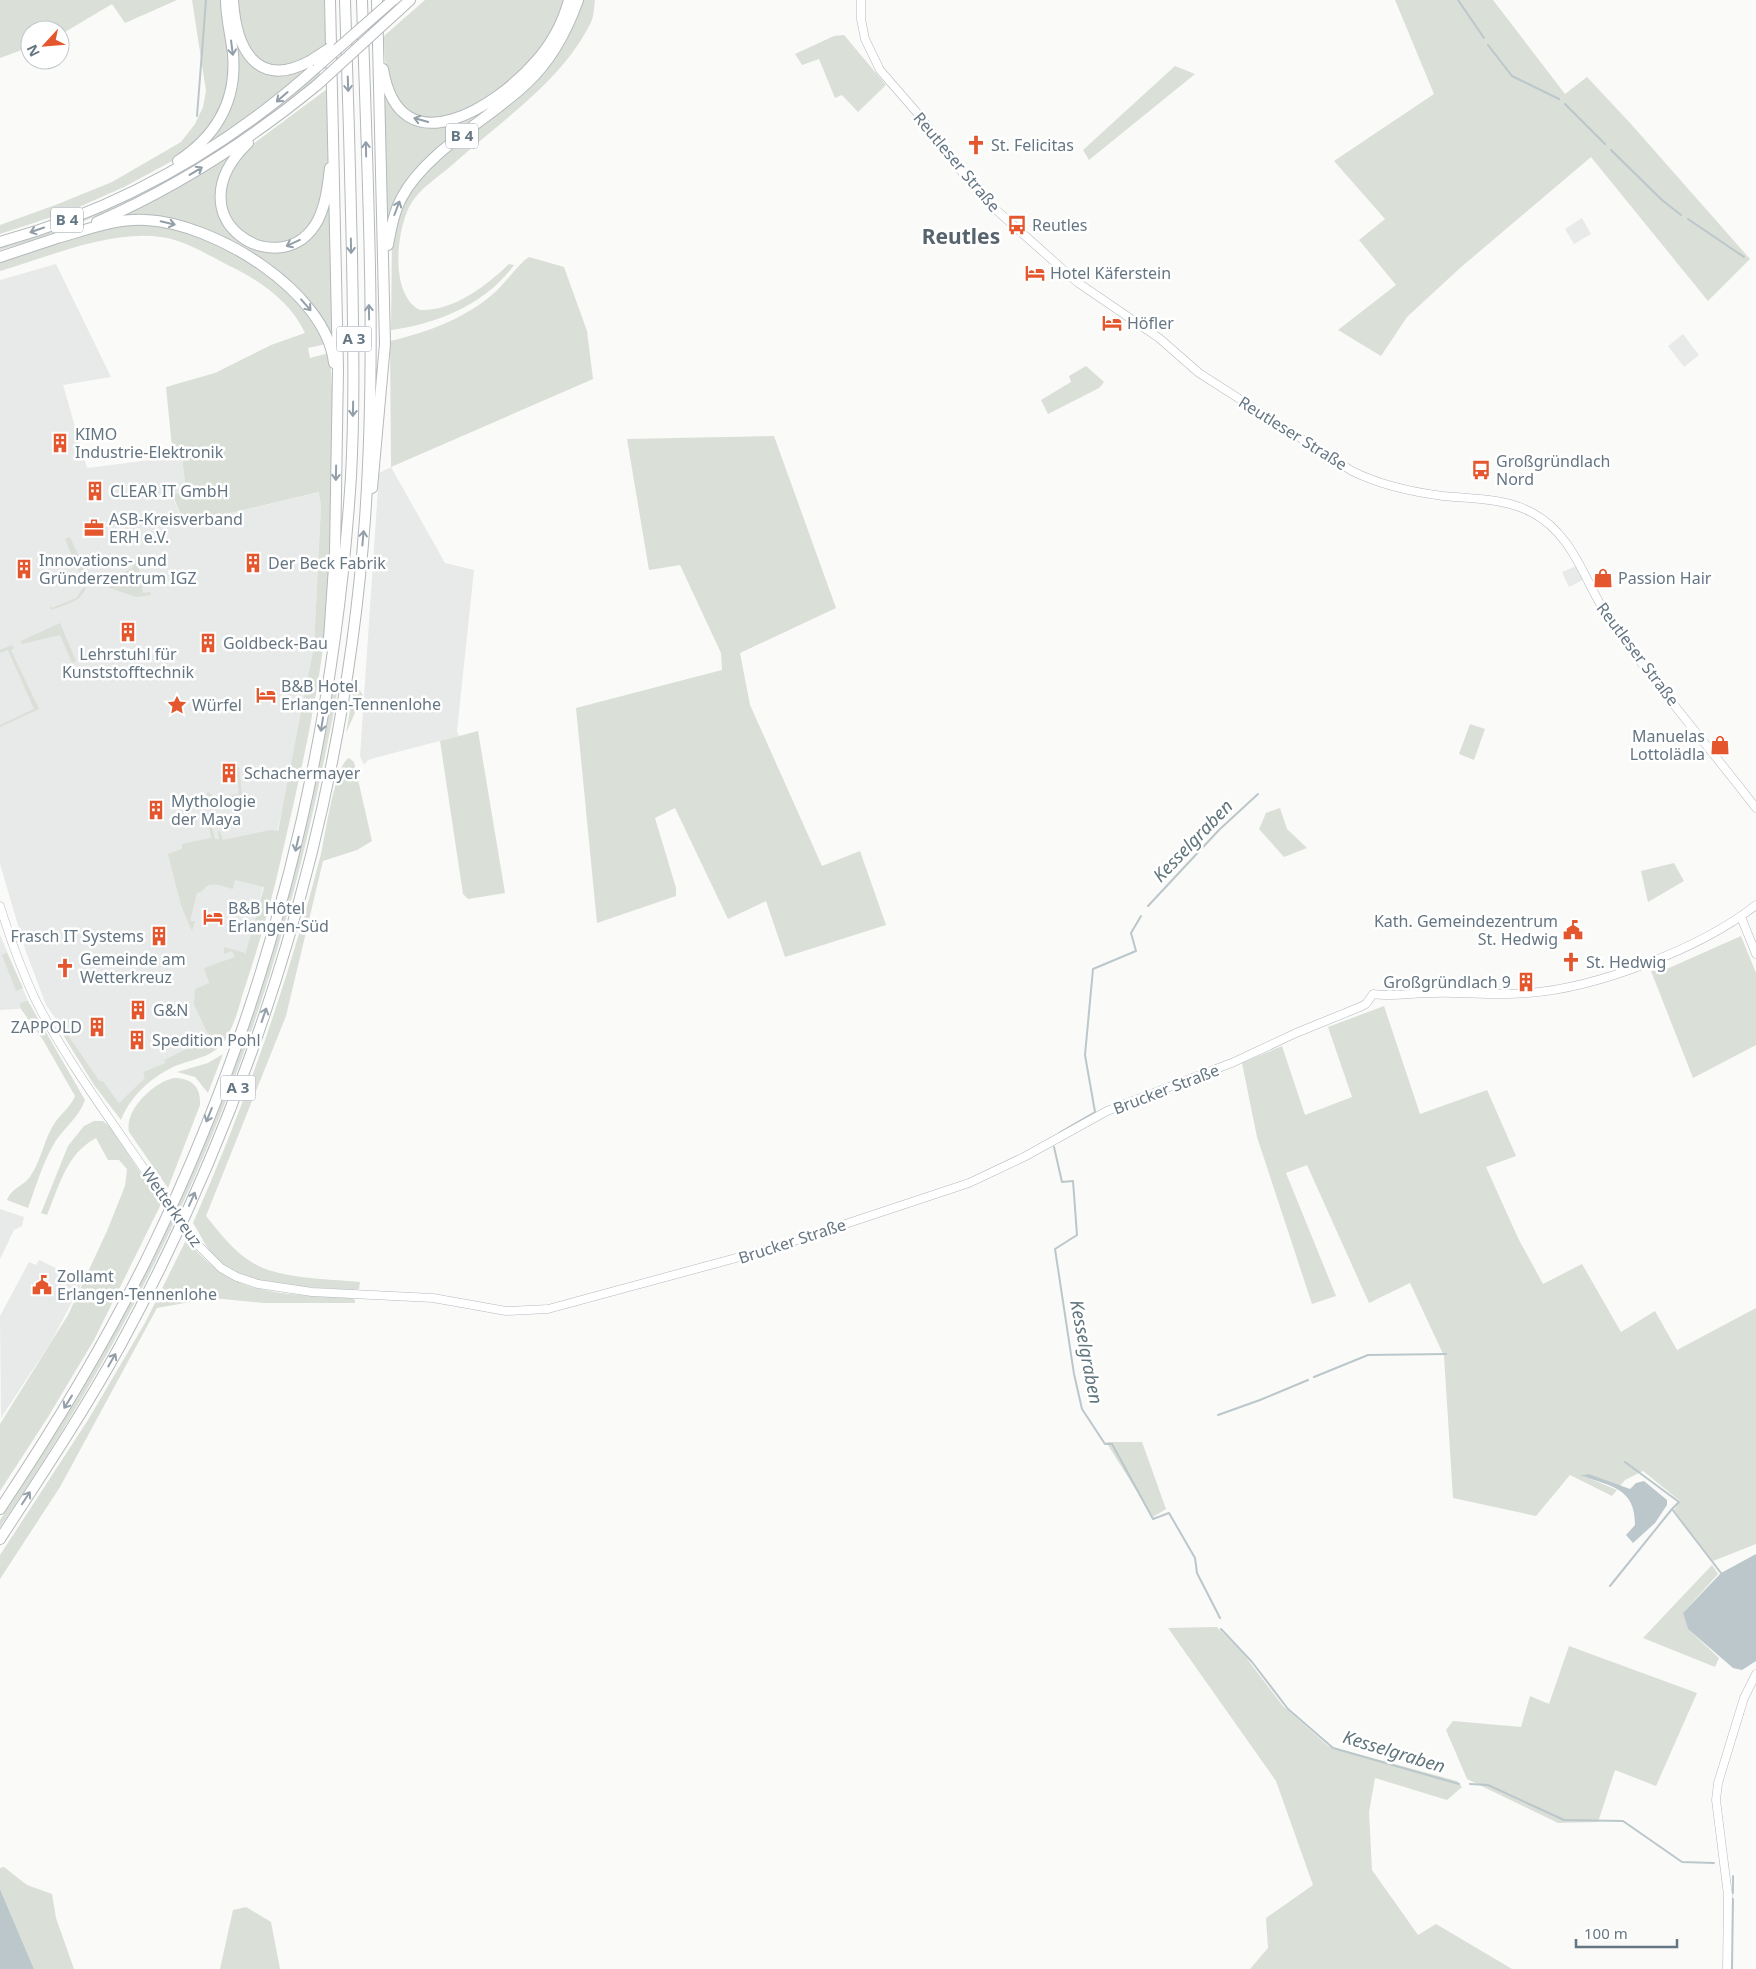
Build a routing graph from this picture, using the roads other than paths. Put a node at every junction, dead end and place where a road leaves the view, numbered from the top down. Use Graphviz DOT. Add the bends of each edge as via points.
graph roads {
  1 [pos="226,0"];
  2 [pos="233,0"];
  3 [pos="330,0"];
  4 [pos="345,0"];
  5 [pos="362,0"];
  6 [pos="377,0"];
  7 [pos="393,0"];
  8 [pos="410,0"];
  9 [pos="569,0"];
  10 [pos="578,0"];
  11 [pos="861,0"];
  12 [pos="377,36"];
  13 [pos="314,63"];
  14 [pos="266,126"];
  15 [pos="335,137"];
  16 [pos="131,192"];
  17 [pos="57,238"];
  18 [pos="0,242"];
  19 [pos="0,257"];
  20 [pos="385,291"];
  21 [pos="337,424"];
  22 [pos="365,518"];
  23 [pos="329,676"];
  24 [pos="1756,808"];
  25 [pos="1756,905"];
  26 [pos="0,906"];
  27 [pos="1741,917"];
  28 [pos="1756,954"];
  29 [pos="574,1303"];
  30 [pos="0,1509"];
  31 [pos="0,1539"];
  32 [pos="1756,1674"];
  33 [pos="1728,1969"];
  1 -- 16 [label="highway, B 4, one-way" via="233,77 231,94 220,120 195,150"];
  2 -- 13 [label="highway" via="240,41 257,64 281,71"];
  3 -- 15 [label="highway"];
  4 -- 23 [label="highway, A 3, one-way" via="353,416 347,518"];
  22 -- 5 [label="highway, A 3, one-way" via="371,359"];
  6 -- 12 [label="highway"];
  7 -- 13 [label="highway, B 4, bridge"];
  8 -- 14 [label="highway, B 4, bridge" via="317,85"];
  9 -- 12 [label="highway, one-way" via="554,35 528,70 488,104 449,122 420,120 409,116 398,106 386,84"];
  20 -- 10 [label="highway, B 4, one-way" via="390,232 395,212 408,188 427,166 535,74 557,46"];
  11 -- 24 [label="street, Reutleser Straße" via="864,39 885,77 980,193 1077,282 1159,338 1206,378 1344,466 1372,480 1409,490 1516,506 1556,530 1570,546 1599,604 1616,629"];
  12 -- 20 [label="highway"];
  13 -- 16 [label="highway, B 4, one-way" via="280,100 253,120 200,156"];
  15 -- 14 [label="highway, B 4, one-way" via="327,191 318,221 305,236 290,245 264,247 250,243 230,225 220,192 231,160"];
  17 -- 14 [label="highway, B 4, one-way" via="167,187"];
  15 -- 21 [label="highway, A 3"];
  16 -- 18 [label="highway, B 4, one-way" via="66,220"];
  17 -- 19 [label="highway, B 4"];
  17 -- 21 [label="highway, A 3, one-way" via="112,223 153,220 199,233 256,262 293,291 317,319 325,334 334,361"];
  20 -- 22 [label="highway" via="385,344 375,469"];
  21 -- 23 [label="highway, A 3, one-way"];
  31 -- 22 [label="highway, A 3, one-way" via="83,1410 153,1283 212,1155 252,1050 287,943 330,775 354,620"];
  23 -- 30 [label="highway, A 3, one-way" via="289,881 230,1063 151,1251 83,1377"];
  25 -- 27 [label="street, Brucker Straße"];
  26 -- 29 [label="street, Wetterkreuz, bridge" via="12,945 36,1001 102,1107 197,1244 228,1272 248,1282 278,1288 409,1295 506,1311 548,1309"];
  27 -- 28 [label="street"];
  27 -- 29 [label="street, Brucker Straße" via="1659,958 1570,987 1513,994 1373,994 1360,1008 1228,1065 1107,1111 969,1183 773,1248"];
  32 -- 33 [label="street" via="1744,1698 1718,1783 1716,1800 1728,1895"];
}
